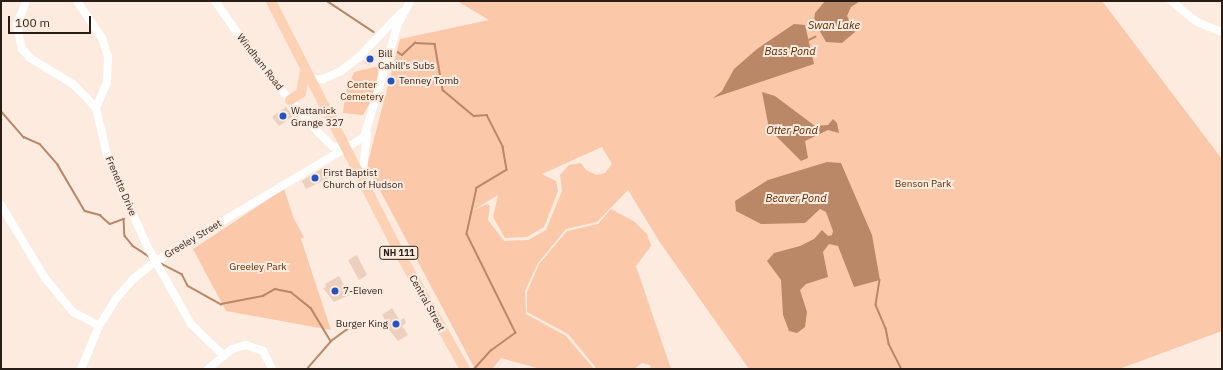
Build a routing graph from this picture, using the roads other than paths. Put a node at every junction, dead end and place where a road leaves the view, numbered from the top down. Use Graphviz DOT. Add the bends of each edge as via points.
graph roads {
  1 [pos="26,1"];
  2 [pos="77,1"];
  3 [pos="215,1"];
  4 [pos="271,1"];
  5 [pos="410,1"];
  6 [pos="1172,1"];
  7 [pos="404,10"];
  8 [pos="1222,32"];
  9 [pos="307,75"];
  10 [pos="290,100"];
  11 [pos="96,108"];
  12 [pos="368,130"];
  13 [pos="346,148"];
  14 [pos="362,179"];
  15 [pos="1,205"];
  16 [pos="156,261"];
  17 [pos="99,326"];
  18 [pos="224,356"];
  19 [pos="81,369"];
  20 [pos="208,369"];
  21 [pos="272,369"];
  22 [pos="465,369"];
  1 -- 11 [label="street, Frenette Drive" via="17,24 22,49 30,58 73,84"];
  2 -- 11 [label="street" via="102,38 108,56 107,82"];
  3 -- 10 [label="street, Windham Road"];
  4 -- 9 [label="main road, Central Street / NH 111"];
  5 -- 7 [label="street"];
  6 -- 8 [label="street" via="1197,22"];
  7 -- 9 [label="street" via="341,71 323,79"];
  7 -- 12 [label="street"];
  9 -- 10 [label="main road" via="303,89"];
  9 -- 13 [label="main road, Central Street / NH 111"];
  10 -- 13 [label="street, Windham Road" via="332,146"];
  11 -- 16 [label="street, Frenette Drive" via="112,171"];
  12 -- 13 [label="street, Greeley Street" via="360,140"];
  12 -- 14 [label="street"];
  13 -- 14 [label="main road, Central Street / NH 111"];
  13 -- 16 [label="street, Greeley Street" via="325,158"];
  14 -- 22 [label="main road, Central Street / NH 111" via="416,285"];
  15 -- 17 [label="street" via="45,278 73,312"];
  16 -- 17 [label="street, Greeley Street" via="128,283"];
  16 -- 18 [label="street, Frenette Drive" via="191,324"];
  17 -- 19 [label="street, Greeley Street"];
  18 -- 20 [label="street"];
  18 -- 21 [label="street" via="239,346 254,346 266,354"];
}
